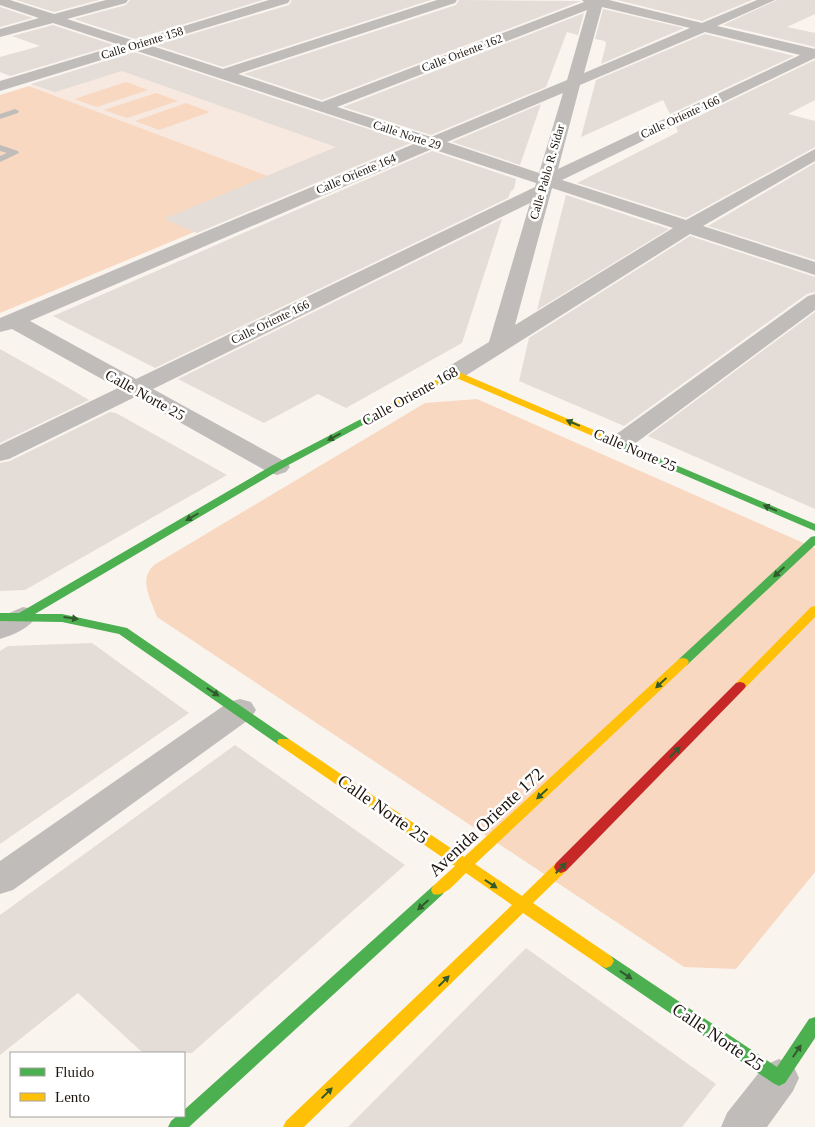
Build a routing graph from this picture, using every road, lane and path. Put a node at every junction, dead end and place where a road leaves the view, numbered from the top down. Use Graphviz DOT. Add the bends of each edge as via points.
graph roads {
  1 [pos="121,0"];
  2 [pos="283,0"];
  3 [pos="450,0"];
  4 [pos="596,0"];
  5 [pos="768,0"];
  6 [pos="0,1"];
  7 [pos="54,18"];
  8 [pos="704,27"];
  9 [pos="0,34"];
  10 [pos="135,45"];
  11 [pos="814,54"];
  12 [pos="224,74"];
  13 [pos="573,83"];
  14 [pos="0,86"];
  15 [pos="322,107"];
  16 [pos="15,111"];
  17 [pos="0,117"];
  18 [pos="430,142"];
  19 [pos="0,148"];
  20 [pos="815,154"];
  21 [pos="0,159"];
  22 [pos="544,186"];
  23 [pos="688,227"];
  24 [pos="815,269"];
  25 [pos="815,300"];
  26 [pos="7,323"];
  27 [pos="498,345"];
  28 [pos="454,372"];
  29 [pos="133,388"];
  30 [pos="620,443"];
  31 [pos="0,454"];
  32 [pos="277,467"];
  33 [pos="815,528"];
  34 [pos="815,539"];
  35 [pos="815,610"];
  36 [pos="8,621"];
  37 [pos="240,710"];
  38 [pos="465,866"];
  39 [pos="0,880"];
  40 [pos="523,906"];
  41 [pos="815,1024"];
  42 [pos="779,1078"];
  43 [pos="177,1127"];
  44 [pos="292,1127"];
  45 [pos="742,1127"];
  1 -- 7 [label="street"];
  2 -- 10 [label="street, Calle Oriente 158"];
  3 -- 12 [label="street"];
  4 -- 8 [label="street"];
  4 -- 13 [label="street, Calle Pablo R. Sidar"];
  4 -- 15 [label="street, Calle Oriente 162"];
  5 -- 8 [label="street, Calle Oriente 164"];
  6 -- 7 [label="street, Calle Norte 29"];
  7 -- 9 [label="street"];
  7 -- 10 [label="street, Calle Norte 29"];
  8 -- 11 [label="street"];
  8 -- 13 [label="street, Calle Oriente 164"];
  10 -- 12 [label="street, Calle Norte 29"];
  10 -- 14 [label="street, Calle Oriente 158"];
  11 -- 22 [label="street, Calle Oriente 166"];
  12 -- 15 [label="street, Calle Norte 29"];
  13 -- 18 [label="street, Calle Oriente 164"];
  13 -- 22 [label="street, Calle Pablo R. Sidar"];
  15 -- 18 [label="street, Calle Norte 29"];
  16 -- 17 [label="lane"];
  18 -- 22 [label="street, Calle Norte 29"];
  18 -- 26 [label="street, Calle Oriente 164"];
  19 -- 21 [label="lane" via="15,153"];
  20 -- 23 [label="street, Calle Oriente 168"];
  22 -- 23 [label="street, Calle Norte 29"];
  22 -- 27 [label="street, Calle Pablo R. Sidar"];
  22 -- 29 [label="street, Calle Oriente 166"];
  23 -- 24 [label="street, Calle Norte 29"];
  23 -- 27 [label="street, Calle Oriente 168"];
  25 -- 30 [label="street"];
  26 -- 29 [label="street, Calle Norte 25"];
  27 -- 28 [label="street, Calle Oriente 168"];
  30 -- 28 [label="street, Calle Norte 25, one-way"];
  28 -- 32 [label="street, Calle Oriente 168, one-way"];
  29 -- 31 [label="street, Calle Oriente 166"];
  29 -- 32 [label="street, Calle Norte 25"];
  33 -- 30 [label="street, Calle Norte 25, one-way"];
  32 -- 36 [label="street, Calle Oriente 168, one-way"];
  34 -- 38 [label="street, Avenida Oriente 172, one-way"];
  40 -- 35 [label="street, one-way"];
  36 -- 37 [label="street, Calle Norte 25, one-way" via="71,618 123,631"];
  37 -- 38 [label="street, Calle Norte 25"];
  37 -- 39 [label="street"];
  38 -- 40 [label="street, Calle Norte 25, one-way"];
  38 -- 43 [label="street, Avenida Oriente 172, one-way"];
  40 -- 42 [label="street, Calle Norte 25, one-way"];
  44 -- 40 [label="street, one-way"];
  42 -- 41 [label="street, one-way"];
  42 -- 45 [label="street"];
}
